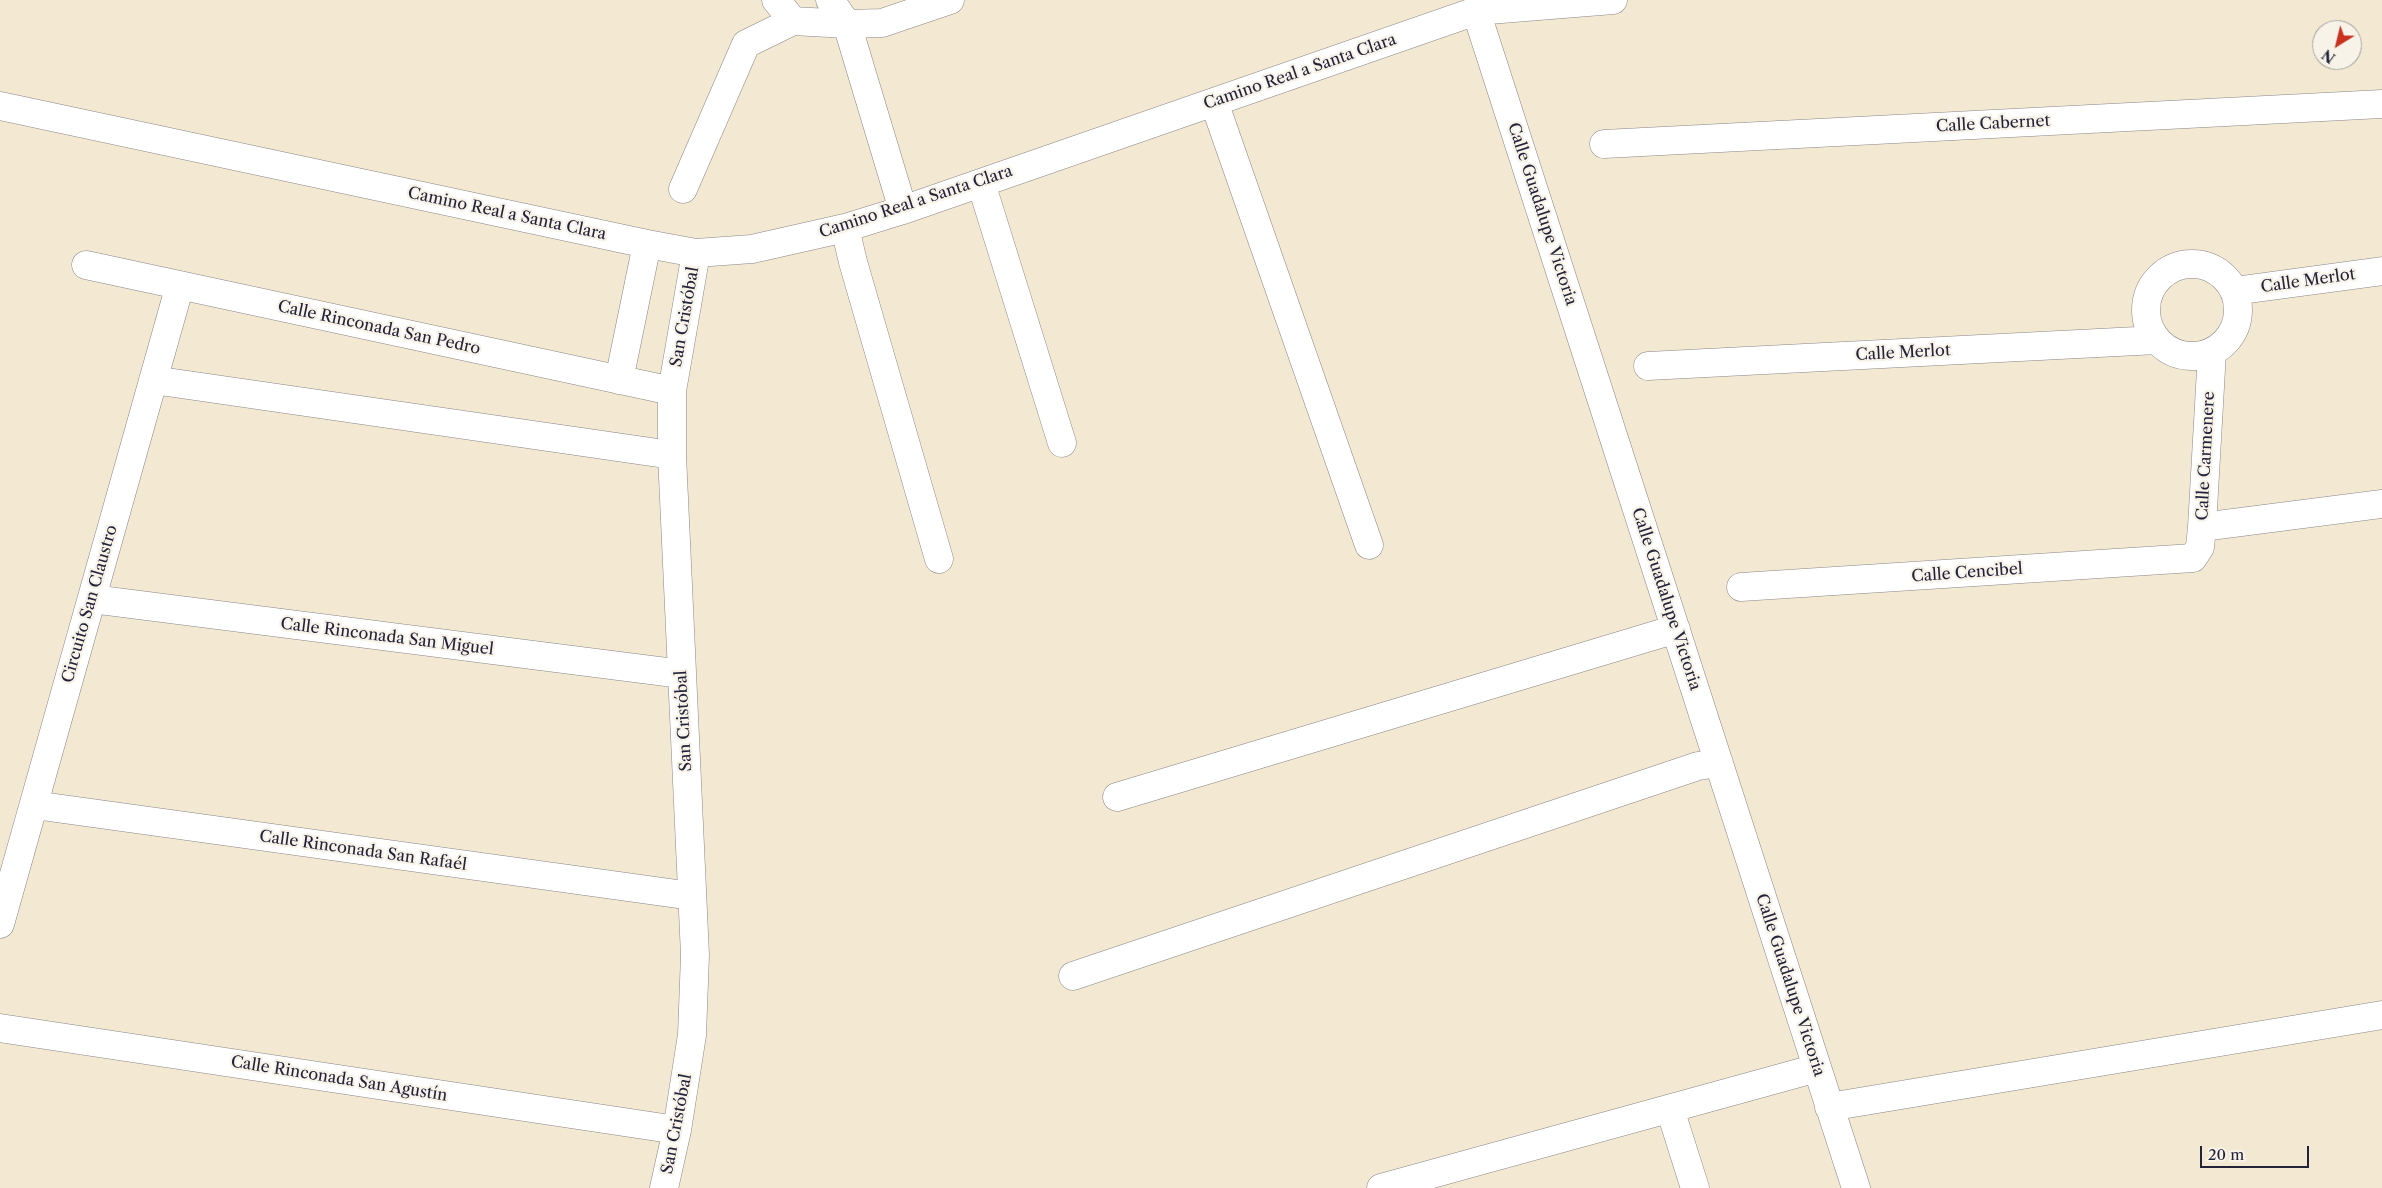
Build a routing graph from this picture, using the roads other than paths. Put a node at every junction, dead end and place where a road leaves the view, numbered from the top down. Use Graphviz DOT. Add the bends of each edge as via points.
graph roads {
  1 [pos="776,0"];
  2 [pos="830,0"];
  3 [pos="950,0"];
  4 [pos="1613,0"];
  5 [pos="1476,11"];
  6 [pos="793,21"];
  7 [pos="847,24"];
  8 [pos="1214,102"];
  9 [pos="2382,104"];
  10 [pos="0,106"];
  11 [pos="1604,144"];
  12 [pos="981,183"];
  13 [pos="683,189"];
  14 [pos="903,210"];
  15 [pos="845,228"];
  16 [pos="647,244"];
  17 [pos="696,253"];
  18 [pos="86,265"];
  19 [pos="2382,271"];
  20 [pos="180,285"];
  21 [pos="2234,291"];
  22 [pos="2157,340"];
  23 [pos="2212,352"];
  24 [pos="1648,366"];
  25 [pos="153,380"];
  26 [pos="619,380"];
  27 [pos="672,391"];
  28 [pos="1062,444"];
  29 [pos="672,455"];
  30 [pos="2382,504"];
  31 [pos="2202,527"];
  32 [pos="1369,545"];
  33 [pos="2192,558"];
  34 [pos="939,559"];
  35 [pos="1741,587"];
  36 [pos="92,599"];
  37 [pos="1676,629"];
  38 [pos="682,674"];
  39 [pos="1718,763"];
  40 [pos="1117,796"];
  41 [pos="34,805"];
  42 [pos="692,896"];
  43 [pos="0,924"];
  44 [pos="1073,976"];
  45 [pos="2382,1016"];
  46 [pos="0,1028"];
  47 [pos="1817,1068"];
  48 [pos="1830,1107"];
  49 [pos="1670,1109"];
  50 [pos="677,1130"];
  51 [pos="1446,1180"];
  52 [pos="664,1188"];
  53 [pos="1381,1188"];
  54 [pos="1695,1188"];
  55 [pos="1856,1188"];
  1 -- 6 [label="street"];
  2 -- 7 [label="street"];
  3 -- 7 [label="street" via="882,23"];
  4 -- 5 [label="street, Camino Real a Santa Clara"];
  5 -- 8 [label="street, Camino Real a Santa Clara"];
  5 -- 37 [label="street, Calle Guadalupe Victoria"];
  6 -- 7 [label="street"];
  6 -- 13 [label="street" via="746,44"];
  7 -- 14 [label="street"];
  8 -- 12 [label="street, Camino Real a Santa Clara"];
  8 -- 32 [label="street"];
  9 -- 11 [label="street, Calle Cabernet"];
  10 -- 16 [label="street, Camino Real a Santa Clara"];
  12 -- 14 [label="street, Camino Real a Santa Clara"];
  12 -- 28 [label="street"];
  14 -- 15 [label="street, Camino Real a Santa Clara"];
  15 -- 17 [label="street, Camino Real a Santa Clara" via="752,249"];
  15 -- 34 [label="street"];
  16 -- 17 [label="street, Camino Real a Santa Clara"];
  16 -- 26 [label="street"];
  17 -- 27 [label="street, San Cristóbal"];
  18 -- 20 [label="street, Calle Rinconada San Pedro"];
  19 -- 21 [label="street, Calle Merlot"];
  20 -- 25 [label="street, Circuito San Claustro"];
  20 -- 26 [label="street, Calle Rinconada San Pedro"];
  21 -- 22 [label="street" via="2217,271 2205,266 2186,265 2168,272 2157,280 2147,303 2150,329"];
  21 -- 23 [label="street" via="2238,308 2236,326 2226,342"];
  22 -- 23 [label="street" via="2182,355"];
  22 -- 24 [label="street, Calle Merlot"];
  23 -- 31 [label="street, Calle Carmenere"];
  25 -- 29 [label="street"];
  25 -- 36 [label="street, Circuito San Claustro"];
  26 -- 27 [label="street, Calle Rinconada San Pedro"];
  27 -- 29 [label="street, San Cristóbal"];
  29 -- 38 [label="street, San Cristóbal"];
  30 -- 31 [label="street"];
  31 -- 33 [label="street, Calle Carmenere" via="2200,547"];
  33 -- 35 [label="street, Calle Cencibel"];
  36 -- 38 [label="street, Calle Rinconada San Miguel"];
  36 -- 41 [label="street, Circuito San Claustro"];
  37 -- 39 [label="street, Calle Guadalupe Victoria"];
  37 -- 40 [label="street"];
  38 -- 42 [label="street, San Cristóbal"];
  39 -- 44 [label="street" via="1698,766"];
  39 -- 47 [label="street, Calle Guadalupe Victoria"];
  41 -- 42 [label="street, Calle Rinconada San Rafaél"];
  41 -- 43 [label="street, Circuito San Claustro"];
  42 -- 50 [label="street, San Cristóbal" via="695,955 692,1035"];
  45 -- 48 [label="street"];
  46 -- 50 [label="street, Calle Rinconada San Agustín"];
  47 -- 48 [label="street, Calle Guadalupe Victoria"];
  47 -- 49 [label="street"];
  48 -- 55 [label="street, Calle Guadalupe Victoria"];
  49 -- 51 [label="street"];
  49 -- 54 [label="street"];
  50 -- 52 [label="street, San Cristóbal"];
  51 -- 53 [label="street"];
}
